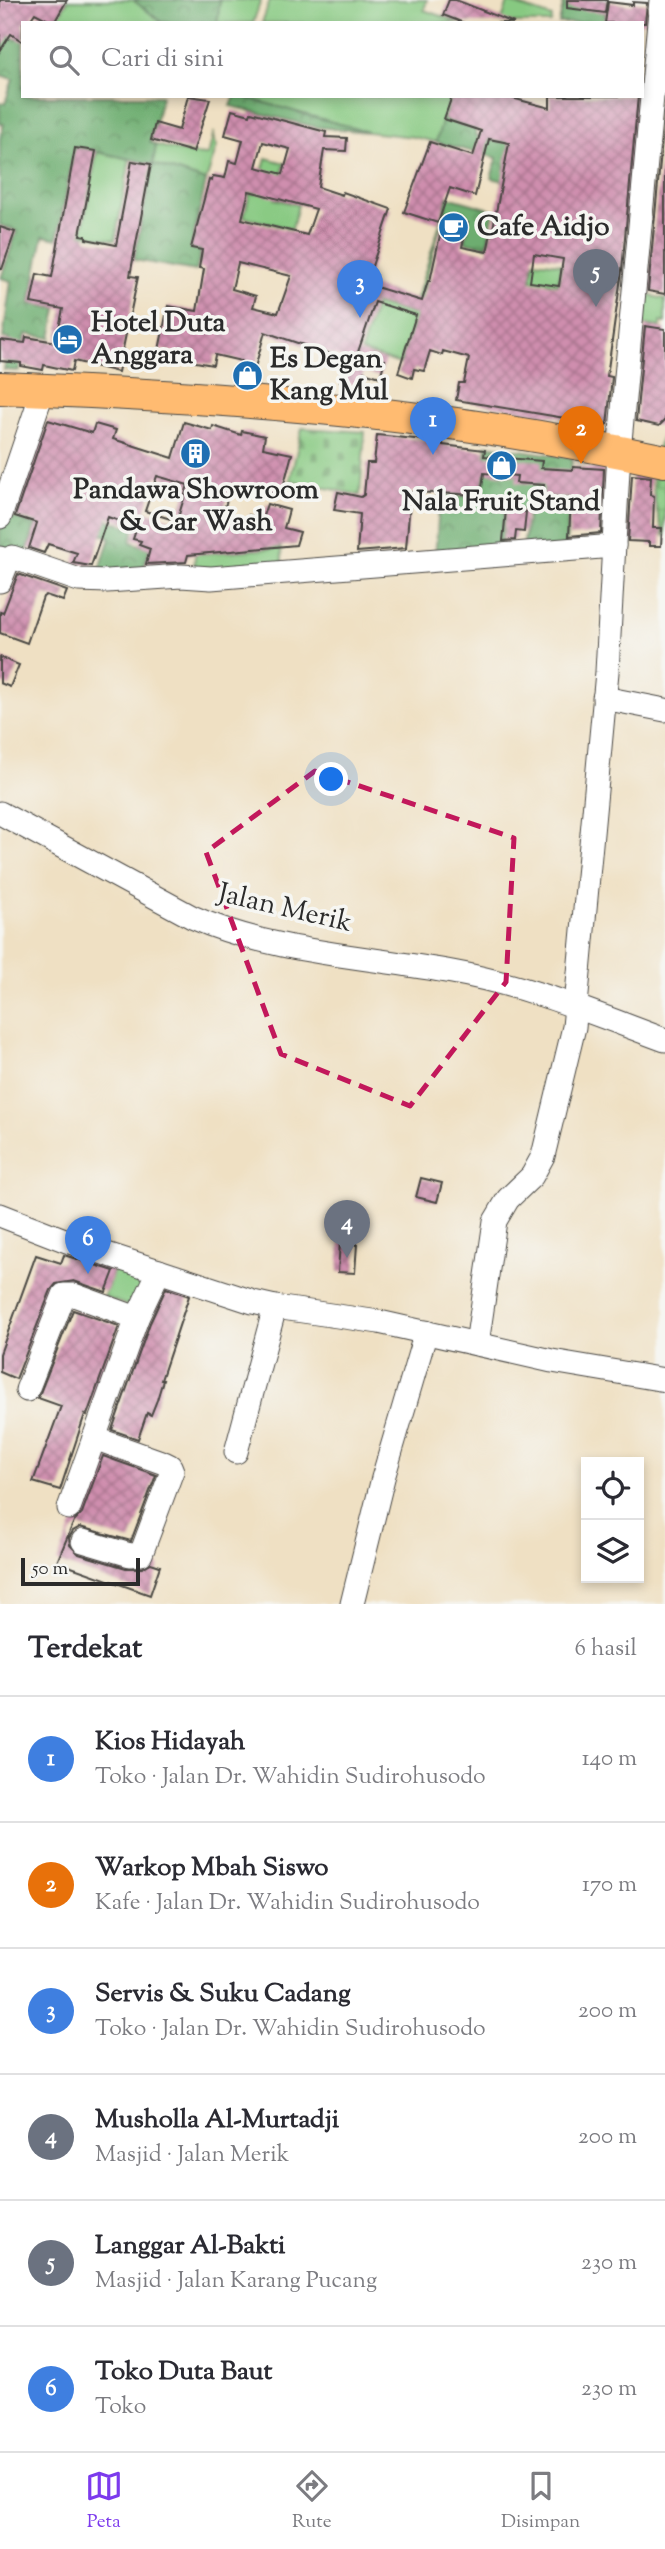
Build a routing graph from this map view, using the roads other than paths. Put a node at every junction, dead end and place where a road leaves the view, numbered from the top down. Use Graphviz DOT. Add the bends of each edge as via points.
graph roads {
  1 [pos="661,0"];
  2 [pos="0,388"];
  3 [pos="43,390"];
  4 [pos="619,452"];
  5 [pos="660,460"];
  6 [pos="0,517"];
  7 [pos="614,546"];
  8 [pos="3,567"];
  9 [pos="604,698"];
  10 [pos="665,710"];
  11 [pos="0,813"];
  12 [pos="577,1006"];
  13 [pos="665,1040"];
  14 [pos="0,1215"];
  15 [pos="159,1271"];
  16 [pos="275,1307"];
  17 [pos="137,1318"];
  18 [pos="426,1332"];
  19 [pos="477,1344"];
  20 [pos="665,1380"];
  21 [pos="27,1390"];
  22 [pos="94,1438"];
  23 [pos="236,1452"];
  24 [pos="69,1508"];
  25 [pos="83,1541"];
  26 [pos="352,1604"];
  1 -- 4 [label="street"];
  2 -- 3 [label="highway"];
  3 -- 4 [label="highway" via="399,416"];
  3 -- 6 [label="street"];
  4 -- 5 [label="highway"];
  4 -- 7 [label="street"];
  7 -- 8 [label="street" via="211,579 91,581 69,578 12,557"];
  7 -- 9 [label="street"];
  9 -- 10 [label="street"];
  9 -- 12 [label="street"];
  11 -- 12 [label="street, Jalan Merik" via="192,917 240,935 472,976"];
  12 -- 13 [label="street, Jalan Merik"];
  12 -- 19 [label="street" via="543,1156 495,1221"];
  14 -- 15 [label="street"];
  15 -- 16 [label="street"];
  15 -- 17 [label="street"];
  16 -- 18 [label="street"];
  16 -- 23 [label="street"];
  17 -- 21 [label="street" via="64,1295"];
  17 -- 22 [label="street"];
  18 -- 19 [label="street"];
  18 -- 26 [label="street"];
  19 -- 20 [label="street"];
  22 -- 24 [label="street"];
  22 -- 25 [label="street" via="164,1463 172,1471 141,1554"];
}
